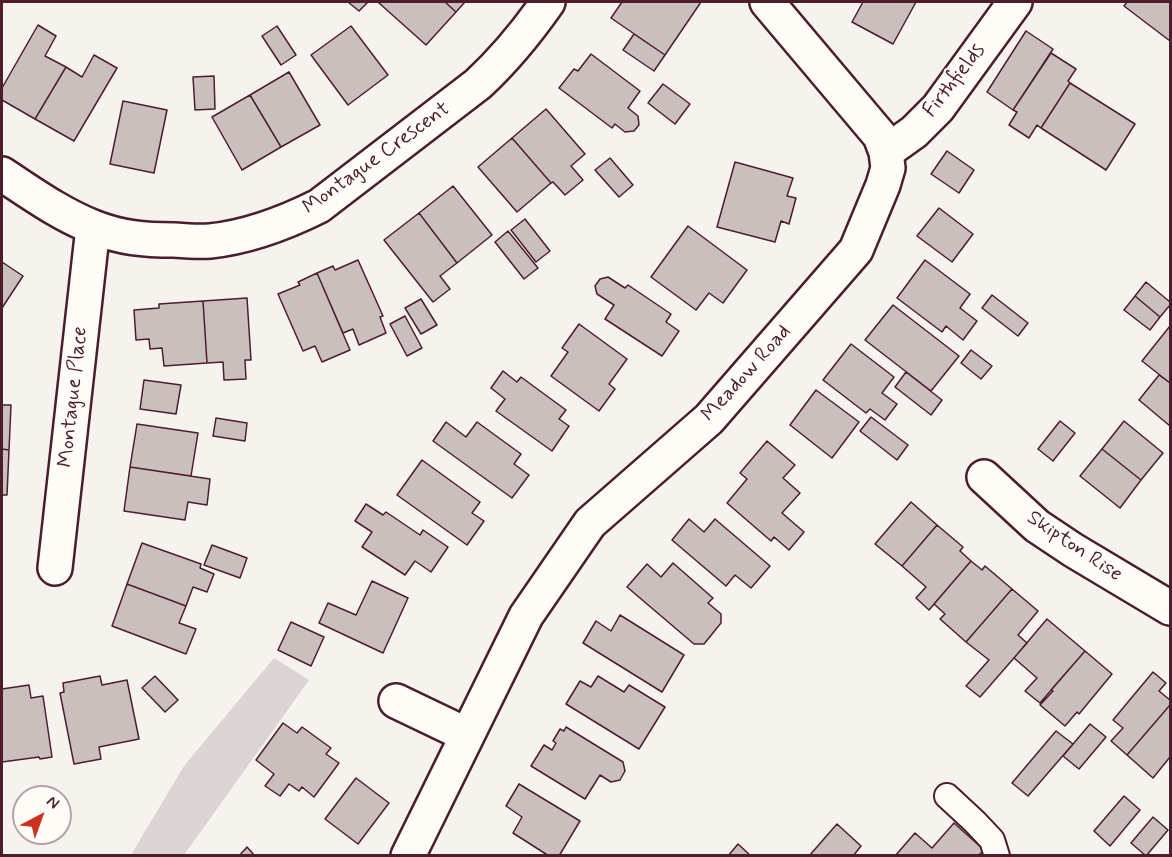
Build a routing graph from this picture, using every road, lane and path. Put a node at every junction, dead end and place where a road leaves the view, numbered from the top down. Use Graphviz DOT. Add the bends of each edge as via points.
graph roads {
  1 [pos="548,2"];
  2 [pos="767,2"];
  3 [pos="1010,8"];
  4 [pos="886,152"];
  5 [pos="2,174"];
  6 [pos="93,226"];
  7 [pos="984,477"];
  8 [pos="55,568"];
  9 [pos="1168,602"];
  10 [pos="396,701"];
  11 [pos="467,735"];
  12 [pos="947,796"];
  13 [pos="408,855"];
  14 [pos="997,855"];
  1 -- 6 [label="street, Montague Crescent" via="516,46 478,84 319,206 293,219 209,241 142,240"];
  2 -- 4 [label="street" via="880,136"];
  3 -- 4 [label="street, Firthfields" via="938,108"];
  4 -- 11 [label="street, Meadow Road" via="888,168 883,185 856,250 709,419 590,523 526,616"];
  5 -- 6 [label="street, Montague Crescent" via="69,216"];
  6 -- 8 [label="street, Montague Place"];
  7 -- 9 [label="street, Skipton Rise" via="1037,526"];
  10 -- 11 [label="street"];
  11 -- 13 [label="street, Meadow Road"];
  12 -- 14 [label="lane" via="992,840"];
}
